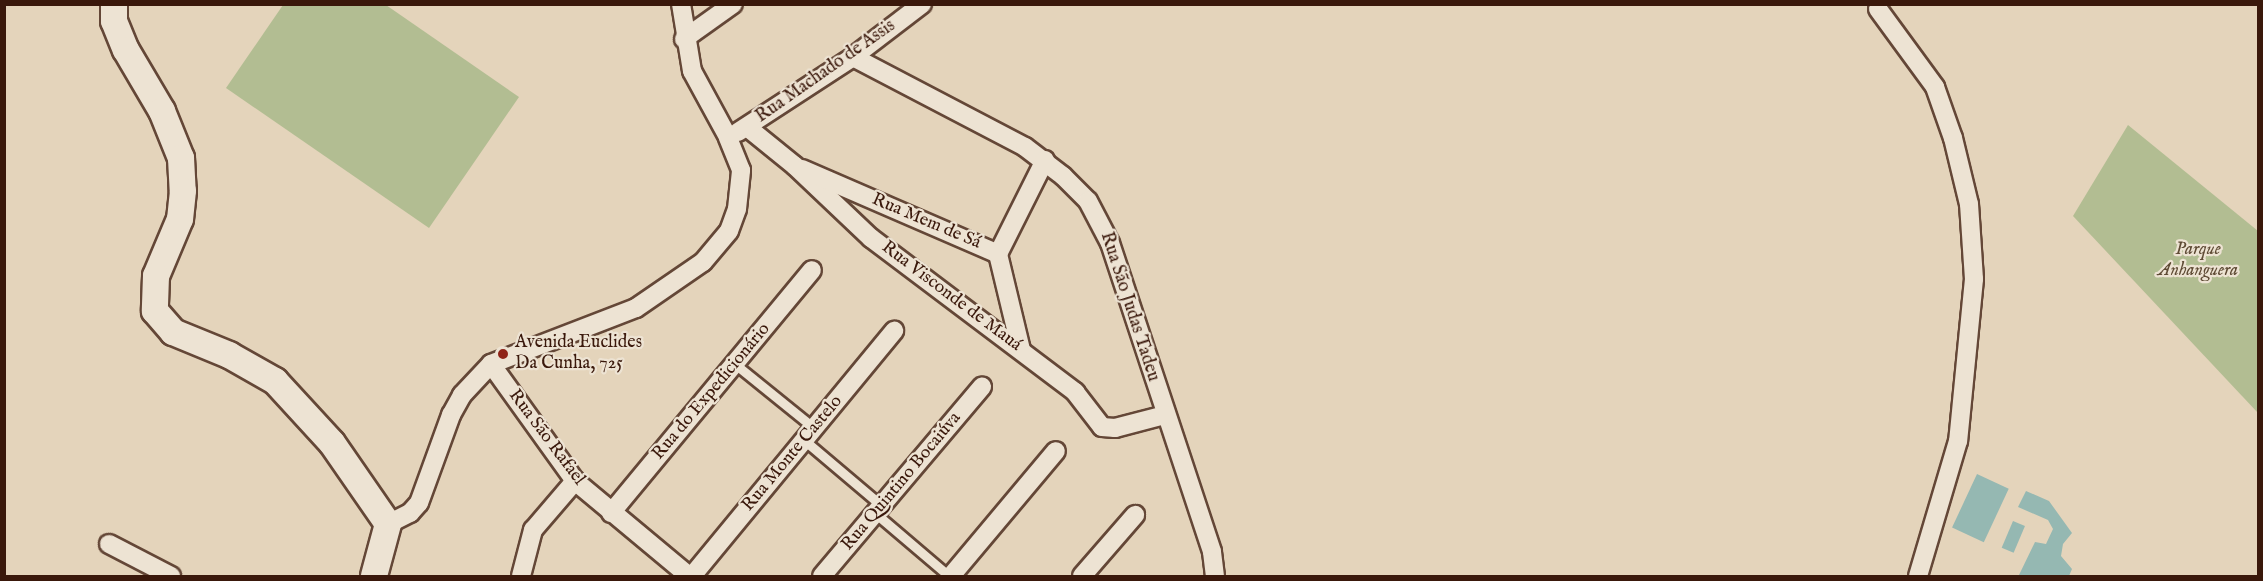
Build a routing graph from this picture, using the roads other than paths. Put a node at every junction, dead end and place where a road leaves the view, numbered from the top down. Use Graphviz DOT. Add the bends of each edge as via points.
graph roads {
  1 [pos="114,4"];
  2 [pos="681,4"];
  3 [pos="734,4"];
  4 [pos="922,4"];
  5 [pos="1878,9"];
  6 [pos="684,39"];
  7 [pos="853,57"];
  8 [pos="747,127"];
  9 [pos="728,137"];
  10 [pos="1046,160"];
  11 [pos="795,166"];
  12 [pos="998,254"];
  13 [pos="812,270"];
  14 [pos="894,331"];
  15 [pos="1022,350"];
  16 [pos="491,364"];
  17 [pos="735,364"];
  18 [pos="982,387"];
  19 [pos="1165,415"];
  20 [pos="809,434"];
  21 [pos="1056,451"];
  22 [pos="575,481"];
  23 [pos="878,509"];
  24 [pos="611,513"];
  25 [pos="1135,515"];
  26 [pos="388,524"];
  27 [pos="109,544"];
  28 [pos="525,575"];
  29 [pos="171,576"];
  30 [pos="374,576"];
  31 [pos="690,576"];
  32 [pos="822,576"];
  33 [pos="950,576"];
  34 [pos="1082,576"];
  35 [pos="1215,576"];
  36 [pos="1918,576"];
  1 -- 26 [label="main road" via="114,21 126,50 162,111 181,158 180,219 156,276 155,311 173,333 257,368 291,396 333,443"];
  2 -- 6 [label="street"];
  3 -- 6 [label="street"];
  4 -- 7 [label="street, Rua Machado de Assis"];
  5 -- 36 [label="street" via="1935,87 1953,138 1969,204 1974,279 1958,441"];
  6 -- 9 [label="street" via="692,71"];
  7 -- 8 [label="street, Rua Machado de Assis"];
  7 -- 10 [label="street, Rua São Judas Tadeu"];
  8 -- 9 [label="street, Rua Machado de Assis"];
  8 -- 11 [label="street, Rua Visconde de Mauá"];
  9 -- 16 [label="street" via="741,170 737,209 729,231 703,262 636,308 605,323"];
  10 -- 12 [label="street"];
  10 -- 19 [label="street, Rua São Judas Tadeu" via="1088,201 1107,233"];
  11 -- 12 [label="street, Rua Mem de Sá"];
  11 -- 15 [label="street, Rua Visconde de Mauá" via="872,238"];
  12 -- 15 [label="street, Rua Mem de Sá"];
  13 -- 17 [label="street, Rua do Expedicionário"];
  14 -- 20 [label="street, Rua Monte Castelo"];
  15 -- 19 [label="street, Rua Visconde de Mauá" via="1075,392 1105,429"];
  16 -- 22 [label="street, Rua São Rafael"];
  16 -- 26 [label="street" via="451,415 419,503 410,513"];
  17 -- 20 [label="lane"];
  17 -- 24 [label="street, Rua do Expedicionário"];
  18 -- 23 [label="street, Rua Quintino Bocaiúva"];
  19 -- 35 [label="street, Rua São Judas Tadeu" via="1212,552"];
  20 -- 23 [label="lane"];
  20 -- 31 [label="street, Rua Monte Castelo"];
  21 -- 33 [label="street"];
  22 -- 24 [label="street, Rua São Rafael"];
  22 -- 28 [label="street" via="533,530 524,552"];
  23 -- 32 [label="street, Rua Quintino Bocaiúva"];
  23 -- 33 [label="lane"];
  24 -- 31 [label="street, Rua São Rafael"];
  25 -- 34 [label="street"];
  26 -- 30 [label="main road"];
  27 -- 29 [label="street"];
}
